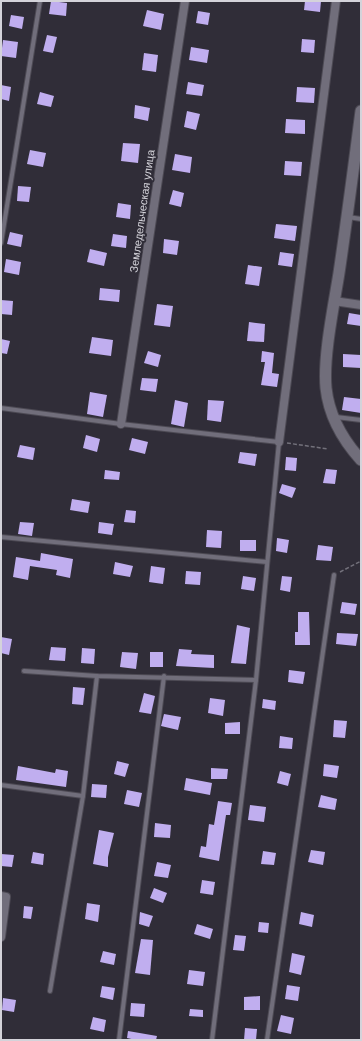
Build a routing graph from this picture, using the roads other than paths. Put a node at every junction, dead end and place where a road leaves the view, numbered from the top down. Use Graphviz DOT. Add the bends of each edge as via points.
graph roads {
  1 [pos="40,1"];
  2 [pos="185,1"];
  3 [pos="336,1"];
  4 [pos="361,110"];
  5 [pos="348,217"];
  6 [pos="361,219"];
  7 [pos="1,243"];
  8 [pos="334,301"];
  9 [pos="361,304"];
  10 [pos="1,408"];
  11 [pos="332,416"];
  12 [pos="361,420"];
  13 [pos="122,424"];
  14 [pos="279,442"];
  15 [pos="361,460"];
  16 [pos="1,537"];
  17 [pos="267,562"];
  18 [pos="334,575"];
  19 [pos="24,671"];
  20 [pos="97,676"];
  21 [pos="164,676"];
  22 [pos="256,680"];
  23 [pos="1,785"];
  24 [pos="83,796"];
  25 [pos="1,896"];
  26 [pos="1,937"];
  27 [pos="50,990"];
  28 [pos="119,1040"];
  29 [pos="212,1040"];
  30 [pos="267,1040"];
  1 -- 7 [label="lane"];
  2 -- 13 [label="street, Земледельческая улица"];
  3 -- 14 [label="street"];
  4 -- 5 [label="main road"];
  5 -- 6 [label="lane"];
  5 -- 8 [label="main road"];
  8 -- 9 [label="street"];
  8 -- 11 [label="main road" via="326,387"];
  10 -- 13 [label="lane"];
  11 -- 12 [label="lane"];
  11 -- 15 [label="main road" via="341,435"];
  13 -- 14 [label="lane"];
  14 -- 17 [label="lane"];
  16 -- 17 [label="lane"];
  17 -- 22 [label="lane"];
  18 -- 30 [label="lane"];
  19 -- 20 [label="lane"];
  20 -- 21 [label="lane"];
  20 -- 24 [label="lane"];
  21 -- 22 [label="lane"];
  21 -- 28 [label="lane"];
  22 -- 29 [label="lane"];
  23 -- 24 [label="lane"];
  24 -- 27 [label="lane"];
  25 -- 26 [label="street" via="6,897"];
}
